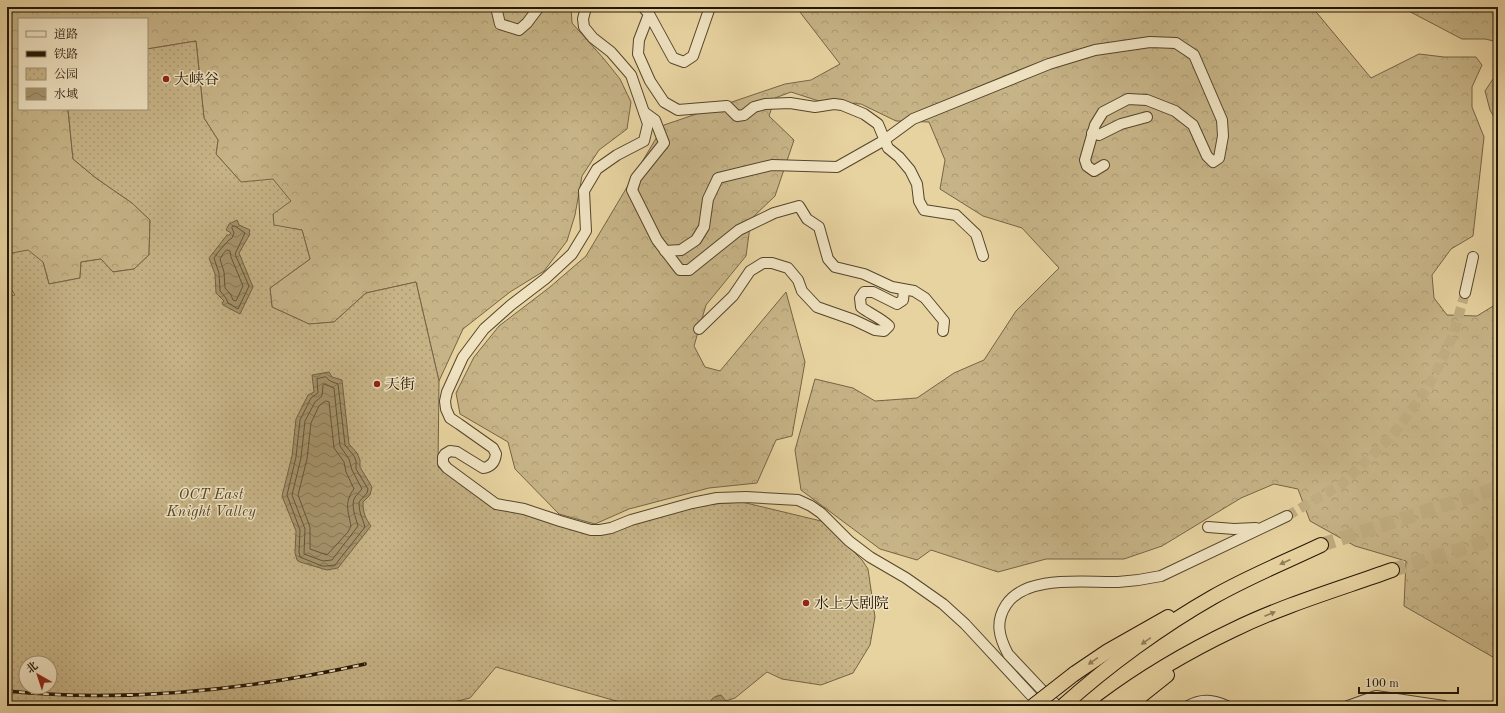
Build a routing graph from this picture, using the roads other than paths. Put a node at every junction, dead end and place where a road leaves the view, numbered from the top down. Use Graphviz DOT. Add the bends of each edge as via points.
graph roads {
  1 [pos="496,7"];
  2 [pos="539,7"];
  3 [pos="586,7"];
  4 [pos="710,7"];
  5 [pos="646,10"];
  6 [pos="644,112"];
  7 [pos="1147,117"];
  8 [pos="1092,133"];
  9 [pos="885,140"];
  10 [pos="1104,165"];
  11 [pos="664,251"];
  12 [pos="983,256"];
  13 [pos="1473,257"];
  14 [pos="904,290"];
  15 [pos="1465,293"];
  16 [pos="699,329"];
  17 [pos="943,332"];
  18 [pos="1287,516"];
  19 [pos="1208,527"];
  20 [pos="1262,528"];
  21 [pos="1321,545"];
  22 [pos="1392,570"];
  23 [pos="1214,596"];
  24 [pos="1234,629"];
  25 [pos="1024,689"];
  26 [pos="1063,704"];
  27 [pos="1361,704"];
  28 [pos="1033,706"];
  29 [pos="1041,706"];
  30 [pos="1106,706"];
  31 [pos="1128,706"];
  32 [pos="1188,706"];
  33 [pos="1227,706"];
  34 [pos="1348,706"];
  35 [pos="1444,706"];
  1 -- 2 [label="street" via="500,24 519,30"];
  3 -- 6 [label="street" via="584,27 631,75"];
  4 -- 5 [label="street" via="693,56 684,62 673,58"];
  5 -- 9 [label="street" via="638,54 650,81 664,102 678,110 727,106 737,116 765,104 790,103 815,107 842,105 864,114 878,124"];
  6 -- 11 [label="street" via="655,120 664,142 636,178 632,190"];
  6 -- 25 [label="street" via="648,124 644,141 597,168 584,191 586,231 572,254 484,329 464,357 447,392 445,401 450,418 492,448 496,454 493,462 483,468 457,452 450,451 442,457 443,463 451,472 496,504 524,509 591,530 611,528 631,520 716,498 798,500 821,513 849,541 870,557 943,604 965,624"];
  7 -- 8 [label="street" via="1121,124 1099,135"];
  8 -- 9 [label="street" via="1103,112 1128,99 1147,100 1175,111 1193,125 1207,156 1213,162 1219,158 1224,136 1222,120 1194,55 1176,43 1150,42 1095,50 1049,64 913,120"];
  8 -- 10 [label="street" via="1085,160 1087,166 1094,171"];
  9 -- 11 [label="street" via="837,167 772,165 718,178 708,199 704,227 696,240 681,250"];
  9 -- 12 [label="street" via="888,148 910,170 924,210 956,215 976,234"];
  11 -- 14 [label="street" via="680,270 689,270 739,230 774,213 799,206 807,219 819,227 828,259 835,267 864,274"];
  13 -- 15 [label="street"];
  14 -- 16 [label="street" via="903,300 897,304 873,292 864,292 860,298 861,307 889,326 884,331 875,330 817,307 802,291 798,280 788,268 763,263 750,271 733,296"];
  14 -- 17 [label="street" via="914,291 925,298 944,321"];
  18 -- 20 [label="street"];
  19 -- 20 [label="street"];
  20 -- 26 [label="street" via="1161,576 1140,580 1039,584 1010,598 1001,613 999,628 1003,644 1008,654"];
  21 -- 23 [label="highway, one-way"];
  24 -- 22 [label="highway, one-way"];
  23 -- 26 [label="highway, one-way" via="1138,646"];
  23 -- 28 [label="highway, one-way, bridge" via="1164,618 1108,651"];
  24 -- 30 [label="highway" via="1156,672"];
  24 -- 31 [label="highway"];
  25 -- 28 [label="street"];
  25 -- 29 [label="street"];
  27 -- 34 [label="street"];
  27 -- 35 [label="street" via="1376,696"];
  32 -- 33 [label="street" via="1206,700"];
}
